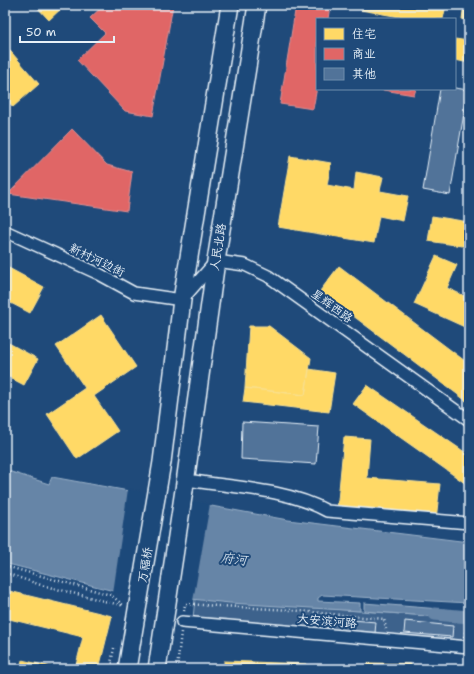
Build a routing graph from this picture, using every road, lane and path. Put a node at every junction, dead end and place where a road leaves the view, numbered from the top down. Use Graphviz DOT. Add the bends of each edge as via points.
graph roads {
  1 [pos="230,5"];
  2 [pos="257,5"];
  3 [pos="5,231"];
  4 [pos="216,260"];
  5 [pos="182,300"];
  6 [pos="469,420"];
  7 [pos="185,485"];
  8 [pos="469,523"];
  9 [pos="5,566"];
  10 [pos="5,573"];
  11 [pos="124,606"];
  12 [pos="122,613"];
  13 [pos="182,622"];
  14 [pos="388,639"];
  15 [pos="116,641"];
  16 [pos="469,648"];
  17 [pos="123,666"];
  18 [pos="158,669"];
  19 [pos="177,669"];
  1 -- 5 [label="main road"];
  2 -- 4 [label="main road, 人民北路"];
  3 -- 5 [label="street, 新村河边街" via="134,293"];
  4 -- 5 [label="street"];
  4 -- 6 [label="street, 星辉西路" via="245,265 268,276"];
  4 -- 7 [label="main road, 人民北路"];
  5 -- 17 [label="main road, 万福桥, bridge" via="162,462"];
  7 -- 8 [label="street" via="278,494 312,502 327,511"];
  7 -- 18 [label="main road, bridge"];
  9 -- 11 [label="path" via="111,595"];
  10 -- 11 [label="path"];
  11 -- 12 [label="path"];
  13 -- 14 [label="street, 大安滨河路"];
  13 -- 14 [label="path" via="185,604 290,610 384,619"];
  13 -- 19 [label="path"];
  14 -- 16 [label="street, 大安滨河路"];
  15 -- 17 [label="path" via="111,663"];
}
